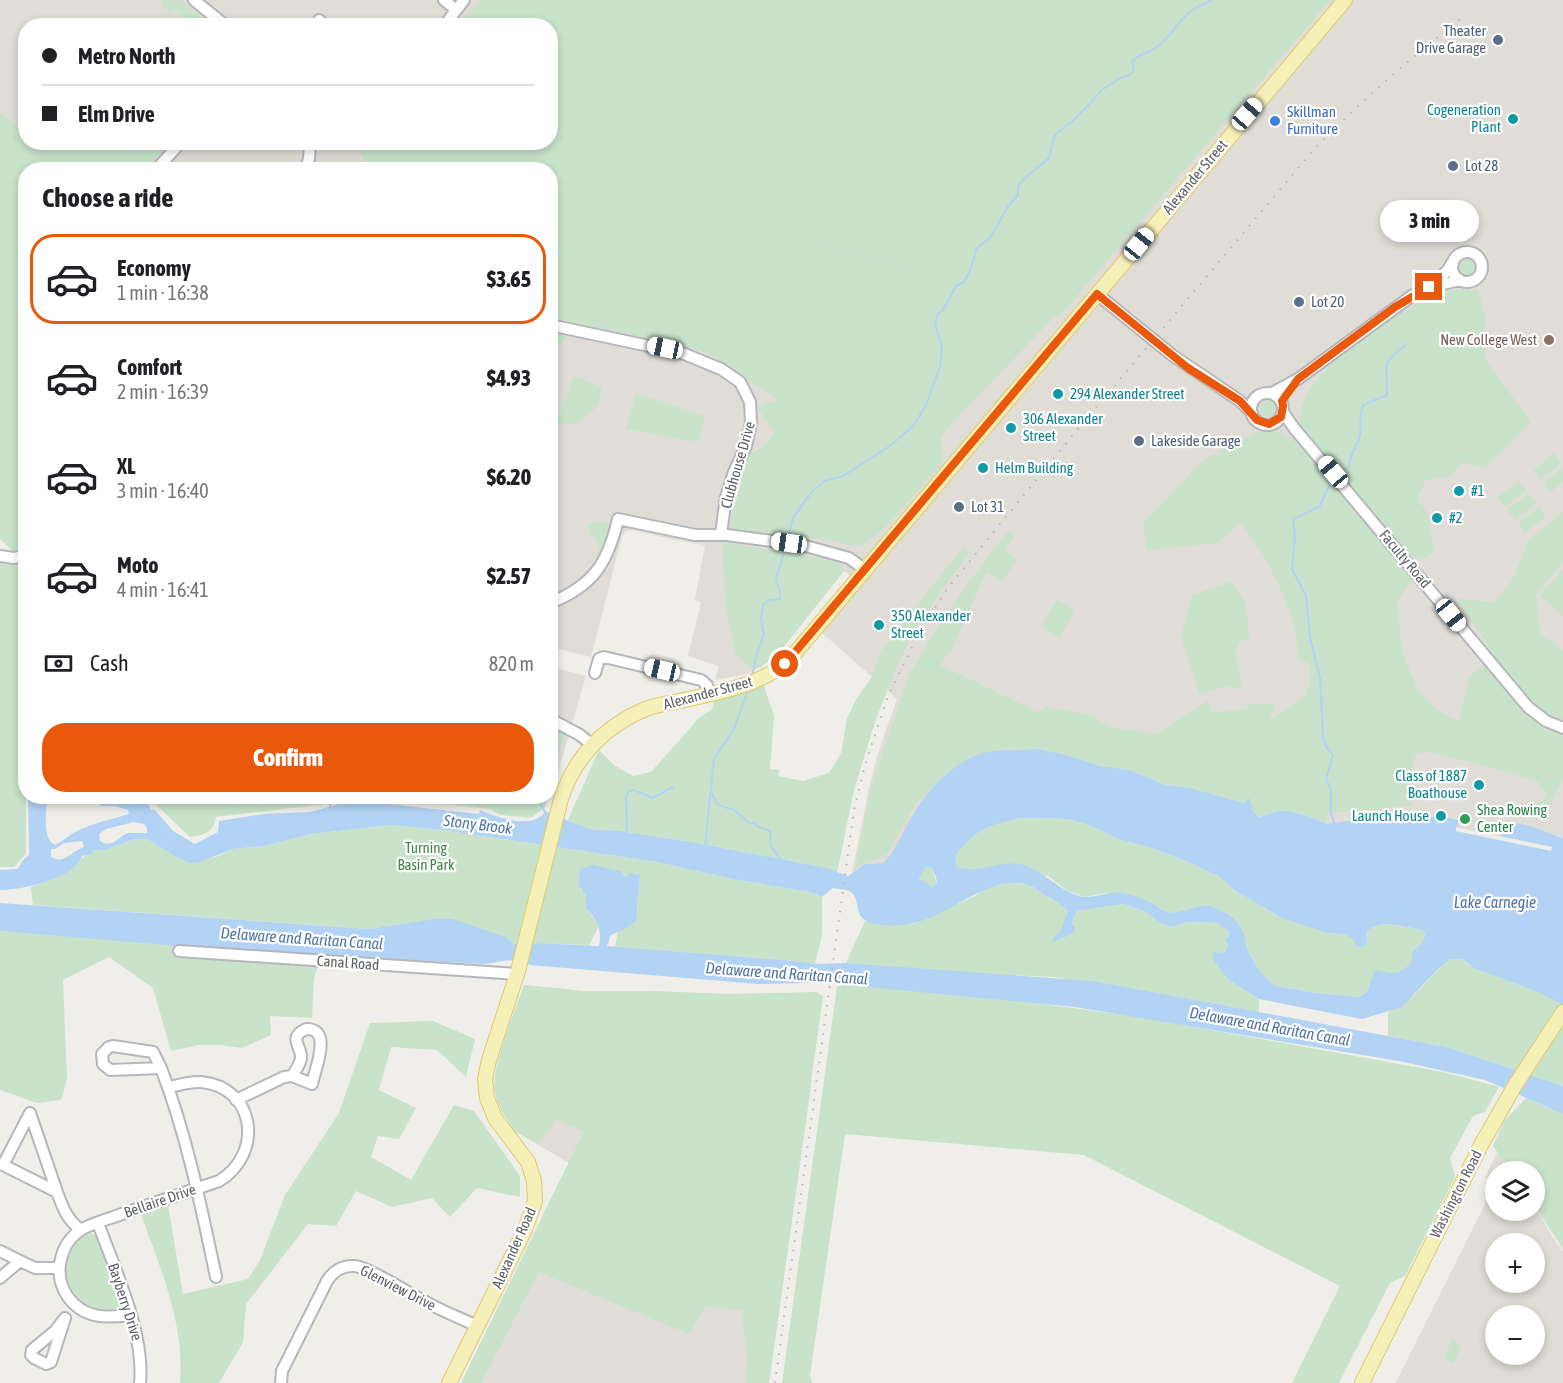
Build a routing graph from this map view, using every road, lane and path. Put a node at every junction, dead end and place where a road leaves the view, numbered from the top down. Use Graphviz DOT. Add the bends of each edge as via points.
graph roads {
  1 [pos="194,0"];
  2 [pos="444,0"];
  3 [pos="464,0"];
  4 [pos="1345,0"];
  5 [pos="456,10"];
  6 [pos="216,18"];
  7 [pos="450,18"];
  8 [pos="174,150"];
  9 [pos="163,162"];
  10 [pos="1452,263"];
  11 [pos="1460,280"];
  12 [pos="1429,287"];
  13 [pos="1097,294"];
  14 [pos="558,327"];
  15 [pos="1298,379"];
  16 [pos="1219,387"];
  17 [pos="1272,393"];
  18 [pos="1259,395"];
  19 [pos="1282,406"];
  20 [pos="1252,413"];
  21 [pos="1274,423"];
  22 [pos="1301,435"];
  23 [pos="721,534"];
  24 [pos="0,556"];
  25 [pos="18,557"];
  26 [pos="864,568"];
  27 [pos="558,599"];
  28 [pos="595,673"];
  29 [pos="709,694"];
  30 [pos="558,723"];
  31 [pos="1563,728"];
  32 [pos="592,746"];
  33 [pos="525,942"];
  34 [pos="179,951"];
  35 [pos="519,969"];
  36 [pos="1563,1012"];
  37 [pos="161,1068"];
  38 [pos="292,1076"];
  39 [pos="169,1088"];
  40 [pos="236,1100"];
  41 [pos="198,1189"];
  42 [pos="57,1192"];
  43 [pos="98,1223"];
  44 [pos="81,1230"];
  45 [pos="0,1251"];
  46 [pos="20,1261"];
  47 [pos="59,1268"];
  48 [pos="216,1277"];
  49 [pos="0,1278"];
  50 [pos="76,1306"];
  51 [pos="130,1315"];
  52 [pos="65,1318"];
  53 [pos="477,1326"];
  54 [pos="140,1383"];
  55 [pos="281,1383"];
  56 [pos="448,1383"];
  57 [pos="1362,1383"];
  1 -- 6 [label="street"];
  2 -- 5 [label="street"];
  3 -- 5 [label="street"];
  4 -- 13 [label="main road, Alexander Street"];
  5 -- 7 [label="street"];
  8 -- 9 [label="street"];
  10 -- 11 [label="street"];
  10 -- 11 [label="street" via="1456,255 1466,251 1481,261 1479,276 1470,282"];
  10 -- 12 [label="street"];
  11 -- 12 [label="street"];
  12 -- 15 [label="street" via="1395,307"];
  13 -- 16 [label="street" via="1180,362"];
  13 -- 26 [label="main road, Alexander Street"];
  14 -- 23 [label="street, Clubhouse Drive" via="682,353 721,369 740,382 750,402 751,423 726,497"];
  15 -- 17 [label="street"];
  15 -- 19 [label="street"];
  16 -- 18 [label="street"];
  16 -- 20 [label="street"];
  17 -- 18 [label="street"];
  17 -- 19 [label="street"];
  18 -- 20 [label="street" via="1252,403"];
  19 -- 21 [label="street" via="1281,417"];
  19 -- 22 [label="street, Faculty Road"];
  20 -- 21 [label="street" via="1260,423"];
  21 -- 22 [label="street, Faculty Road"];
  22 -- 31 [label="street, Faculty Road" via="1528,707"];
  23 -- 26 [label="street" via="802,545 849,558"];
  23 -- 27 [label="street" via="695,535 618,519 613,542 598,572 590,581"];
  24 -- 25 [label="street"];
  26 -- 29 [label="main road, Alexander Street" via="790,659 764,677"];
  28 -- 29 [label="street" via="599,659 604,657 701,680"];
  29 -- 32 [label="main road, Alexander Street" via="643,710 607,731"];
  30 -- 32 [label="street"];
  32 -- 33 [label="main road, Alexander Street" via="573,771 560,805"];
  33 -- 35 [label="main road, Alexander Road"];
  34 -- 35 [label="street, Canal Road"];
  35 -- 53 [label="main road, Alexander Road" via="487,1066 485,1085 495,1119 528,1162 535,1201 525,1230"];
  36 -- 57 [label="main road, Washington Road" via="1481,1145"];
  37 -- 37 [label="street" via="157,1056 149,1050 113,1046 102,1054 103,1064 110,1071"];
  37 -- 39 [label="street"];
  38 -- 38 [label="street" via="312,1084 322,1042 315,1030 306,1029 298,1035 296,1044 301,1057"];
  38 -- 40 [label="street"];
  39 -- 40 [label="street" via="202,1082 221,1088"];
  39 -- 41 [label="street"];
  40 -- 41 [label="street, Bellaire Drive" via="248,1125 245,1153 228,1175"];
  41 -- 43 [label="street, Bellaire Drive"];
  41 -- 48 [label="street"];
  42 -- 42 [label="street" via="34,1124 30,1113 3,1165"];
  42 -- 44 [label="street" via="65,1213"];
  43 -- 44 [label="street, Bellaire Drive"];
  43 -- 51 [label="street, Bayberry Drive"];
  44 -- 47 [label="street, Bellaire Drive" via="67,1243"];
  45 -- 46 [label="street"];
  46 -- 47 [label="street" via="35,1268"];
  46 -- 49 [label="street"];
  47 -- 50 [label="street" via="62,1286"];
  50 -- 51 [label="street" via="102,1317"];
  50 -- 52 [label="street"];
  51 -- 54 [label="street, Bayberry Drive" via="139,1346"];
  53 -- 55 [label="street, Glenview Drive" via="362,1268 341,1268 327,1281 282,1371"];
  53 -- 56 [label="main road, Alexander Road"];
}
